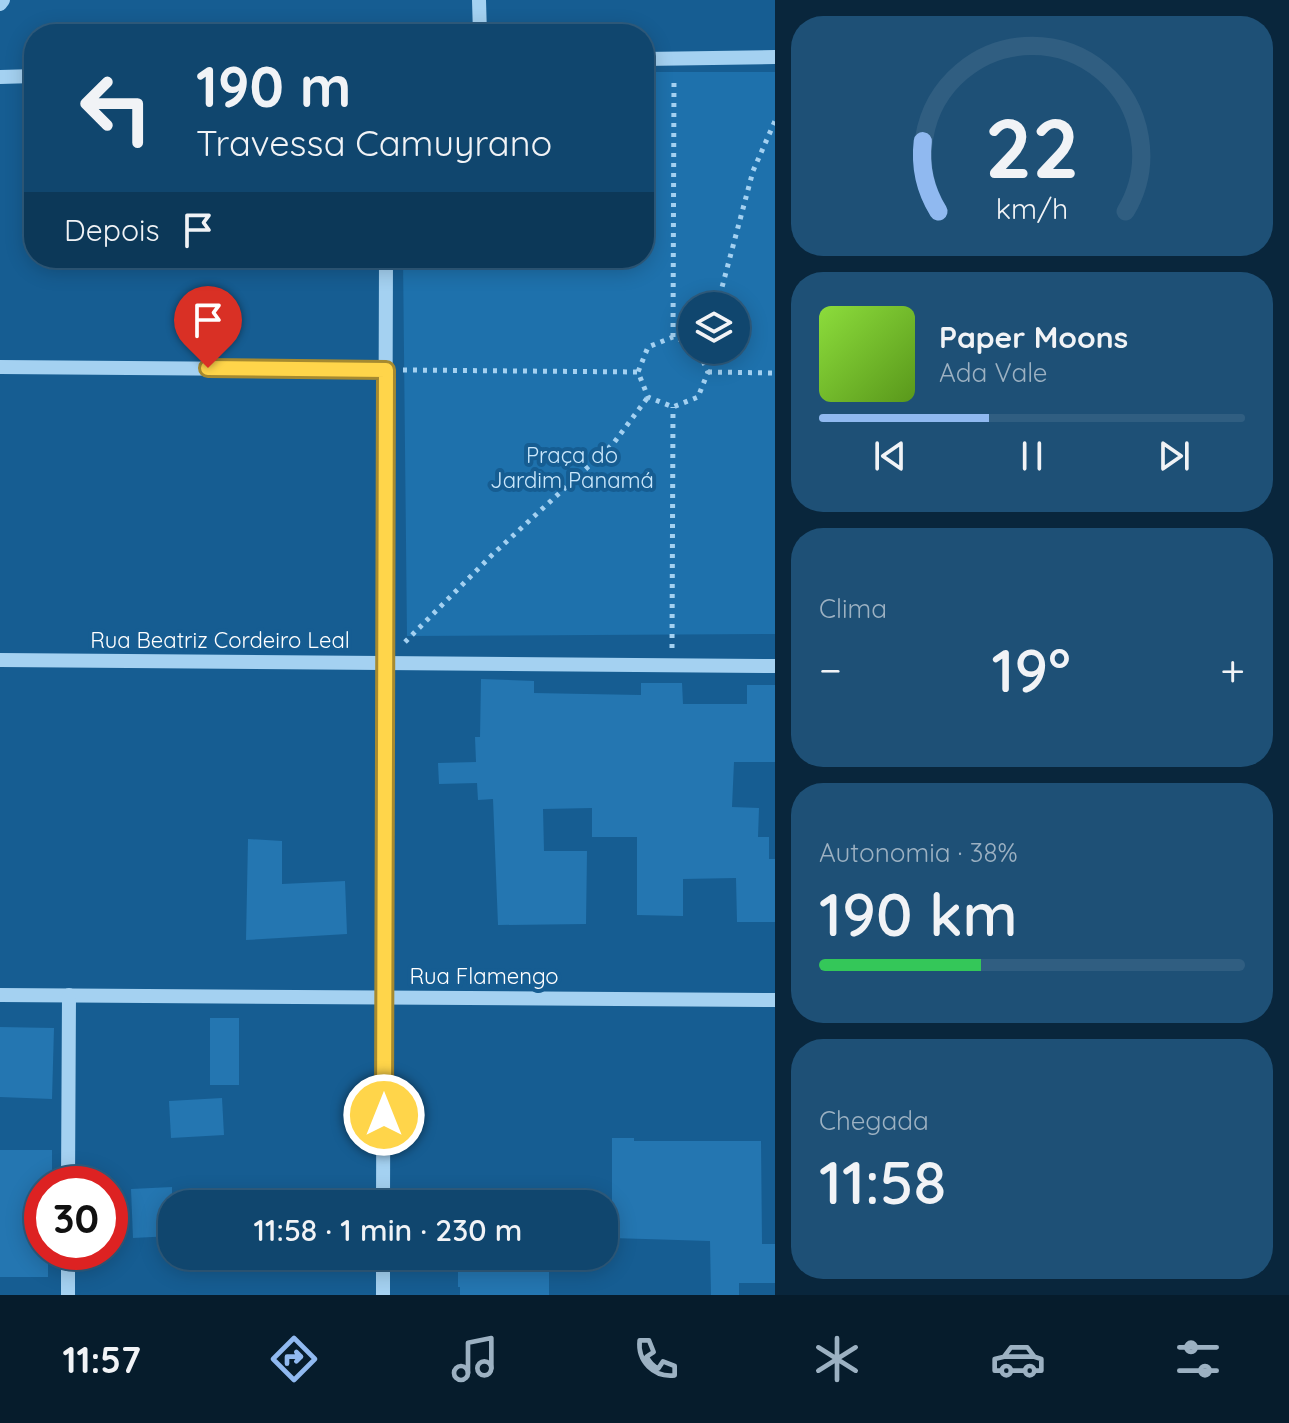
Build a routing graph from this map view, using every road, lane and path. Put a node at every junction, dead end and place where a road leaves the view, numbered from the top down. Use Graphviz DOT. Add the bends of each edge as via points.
graph roads {
  1 [pos="479,0"];
  2 [pos="480,24"];
  3 [pos="775,57"];
  4 [pos="674,58"];
  5 [pos="654,59"];
  6 [pos="24,76"];
  7 [pos="0,77"];
  8 [pos="775,121"];
  9 [pos="386,268"];
  10 [pos="721,292"];
  11 [pos="673,337"];
  12 [pos="678,339"];
  13 [pos="704,364"];
  14 [pos="0,367"];
  15 [pos="386,370"];
  16 [pos="638,372"];
  17 [pos="708,372"];
  18 [pos="775,373"];
  19 [pos="648,397"];
  20 [pos="673,407"];
  21 [pos="0,660"];
  22 [pos="385,663"];
  23 [pos="672,665"];
  24 [pos="775,666"];
  25 [pos="0,995"];
  26 [pos="69,995"];
  27 [pos="384,997"];
  28 [pos="775,1000"];
  29 [pos="68,1166"];
  30 [pos="383,1190"];
  31 [pos="68,1270"];
  32 [pos="383,1270"];
  33 [pos="68,1295"];
  34 [pos="383,1295"];
  1 -- 2 [label="street"];
  3 -- 4 [label="street"];
  4 -- 5 [label="street"];
  4 -- 11 [label="path"];
  6 -- 7 [label="street"];
  8 -- 10 [label="path" via="753,171"];
  9 -- 15 [label="street"];
  11 -- 12 [label="path"];
  11 -- 16 [label="path" via="648,347"];
  13 -- 17 [label="path"];
  14 -- 15 [label="street"];
  15 -- 16 [label="path"];
  15 -- 22 [label="street"];
  16 -- 19 [label="path"];
  17 -- 18 [label="path"];
  17 -- 20 [label="path" via="698,397"];
  19 -- 20 [label="path"];
  19 -- 22 [label="path" via="613,444"];
  20 -- 23 [label="path"];
  21 -- 22 [label="street, Rua Beatriz Cordeiro Leal"];
  22 -- 23 [label="street, Rua Beatriz Cordeiro Leal"];
  22 -- 27 [label="street"];
  23 -- 24 [label="street, Rua Beatriz Cordeiro Leal"];
  25 -- 26 [label="street, Rua Flamengo"];
  26 -- 27 [label="street, Rua Flamengo"];
  26 -- 29 [label="street"];
  27 -- 28 [label="street, Rua Flamengo"];
  27 -- 30 [label="street"];
  31 -- 33 [label="street"];
  32 -- 34 [label="street"];
}
